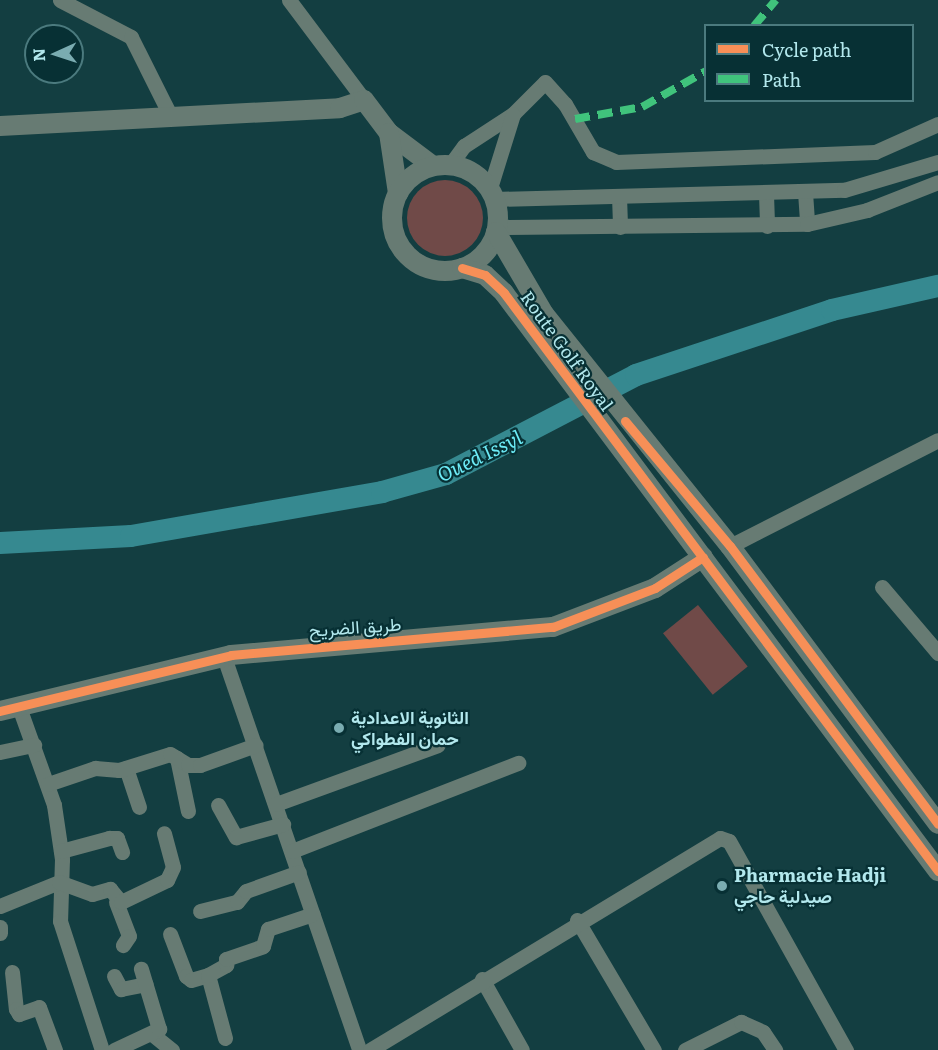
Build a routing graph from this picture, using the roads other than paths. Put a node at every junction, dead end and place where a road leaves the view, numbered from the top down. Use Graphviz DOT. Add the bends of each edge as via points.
graph roads {
  1 [pos="60,0"];
  2 [pos="290,0"];
  3 [pos="364,100"];
  4 [pos="513,114"];
  5 [pos="171,117"];
  6 [pos="938,124"];
  7 [pos="0,126"];
  8 [pos="389,133"];
  9 [pos="938,162"];
  10 [pos="441,165"];
  11 [pos="938,182"];
  12 [pos="805,192"];
  13 [pos="398,194"];
  14 [pos="492,194"];
  15 [pos="766,194"];
  16 [pos="619,196"];
  17 [pos="807,224"];
  18 [pos="767,226"];
  19 [pos="620,227"];
  20 [pos="497,230"];
  21 [pos="462,268"];
  22 [pos="938,440"];
  23 [pos="730,546"];
  24 [pos="704,557"];
  25 [pos="882,587"];
  26 [pos="938,653"];
  27 [pos="224,657"];
  28 [pos="9,709"];
  29 [pos="34,745"];
  30 [pos="256,745"];
  31 [pos="438,745"];
  32 [pos="0,752"];
  33 [pos="177,758"];
  34 [pos="518,763"];
  35 [pos="126,768"];
  36 [pos="48,784"];
  37 [pos="276,804"];
  38 [pos="218,805"];
  39 [pos="139,807"];
  40 [pos="188,811"];
  41 [pos="282,824"];
  42 [pos="938,824"];
  43 [pos="164,833"];
  44 [pos="61,851"];
  45 [pos="292,851"];
  46 [pos="122,852"];
  47 [pos="938,871"];
  48 [pos="299,872"];
  49 [pos="59,882"];
  50 [pos="116,902"];
  51 [pos="0,906"];
  52 [pos="200,911"];
  53 [pos="313,914"];
  54 [pos="577,920"];
  55 [pos="0,927"];
  56 [pos="0,933"];
  57 [pos="170,934"];
  58 [pos="123,945"];
  59 [pos="141,969"];
  60 [pos="12,972"];
  61 [pos="208,975"];
  62 [pos="114,976"];
  63 [pos="482,979"];
  64 [pos="146,984"];
  65 [pos="152,1034"];
  66 [pos="225,1038"];
  67 [pos="55,1050"];
  68 [pos="102,1050"];
  69 [pos="114,1050"];
  70 [pos="172,1050"];
  71 [pos="359,1050"];
  72 [pos="370,1050"];
  73 [pos="522,1050"];
  74 [pos="654,1050"];
  75 [pos="685,1050"];
  76 [pos="775,1050"];
  77 [pos="846,1050"];
  1 -- 5 [label="street" via="132,37"];
  2 -- 3 [label="street"];
  3 -- 5 [label="street" via="340,108"];
  3 -- 8 [label="street"];
  4 -- 6 [label="street" via="545,82 570,112 593,152 616,162 875,152"];
  4 -- 10 [label="street"];
  4 -- 14 [label="street"];
  5 -- 7 [label="street"];
  8 -- 10 [label="street"];
  8 -- 13 [label="street"];
  9 -- 12 [label="street" via="860,188"];
  10 -- 13 [label="street" via="407,181"];
  10 -- 14 [label="street" via="472,172"];
  11 -- 17 [label="street" via="867,210"];
  12 -- 15 [label="street"];
  12 -- 17 [label="street"];
  13 -- 21 [label="street" via="393,224 405,252 432,269"];
  14 -- 16 [label="street"];
  14 -- 20 [label="street"];
  15 -- 16 [label="street"];
  15 -- 18 [label="street"];
  16 -- 19 [label="street"];
  17 -- 18 [label="street"];
  18 -- 19 [label="street"];
  19 -- 20 [label="street"];
  20 -- 21 [label="street" via="484,254"];
  20 -- 23 [label="street, Route Golf Royal" via="532,296 574,353 625,421"];
  21 -- 24 [label="street, Route Golf Royal" via="497,284"];
  22 -- 23 [label="street"];
  23 -- 42 [label="street, Route Golf Royal"];
  24 -- 27 [label="street, طريق الضريح" via="655,588 553,627"];
  24 -- 47 [label="street, Route Golf Royal"];
  25 -- 26 [label="street"];
  27 -- 28 [label="street, طريق الضريح"];
  27 -- 30 [label="street"];
  28 -- 29 [label="street"];
  29 -- 32 [label="street"];
  29 -- 36 [label="street"];
  30 -- 33 [label="street" via="193,766"];
  30 -- 37 [label="street"];
  31 -- 37 [label="street"];
  33 -- 35 [label="street" via="162,755"];
  33 -- 40 [label="street"];
  34 -- 45 [label="street"];
  35 -- 36 [label="street" via="95,768"];
  35 -- 39 [label="street"];
  36 -- 44 [label="street"];
  37 -- 41 [label="street"];
  38 -- 41 [label="street" via="236,837"];
  41 -- 45 [label="street"];
  43 -- 50 [label="street" via="173,867 166,880"];
  44 -- 46 [label="street" via="117,838"];
  44 -- 49 [label="street"];
  45 -- 48 [label="street"];
  48 -- 52 [label="street" via="246,891 237,902"];
  48 -- 53 [label="street"];
  49 -- 50 [label="street" via="92,894 110,889"];
  49 -- 51 [label="street"];
  49 -- 68 [label="street" via="60,921"];
  50 -- 58 [label="street" via="129,936"];
  53 -- 61 [label="street" via="268,929 263,946 226,959 226,965"];
  53 -- 71 [label="street"];
  54 -- 63 [label="street"];
  54 -- 74 [label="street"];
  54 -- 77 [label="street" via="712,838 729,841"];
  55 -- 56 [label="street"];
  57 -- 61 [label="street" via="186,976 191,980"];
  59 -- 64 [label="street"];
  60 -- 67 [label="street" via="16,1009 19,1014 39,1007"];
  61 -- 66 [label="street"];
  62 -- 64 [label="street" via="121,989"];
  63 -- 72 [label="street"];
  63 -- 73 [label="street"];
  64 -- 65 [label="street" via="159,1029"];
  65 -- 69 [label="street"];
  65 -- 70 [label="street"];
  75 -- 76 [label="street" via="741,1022 763,1032"];
}
